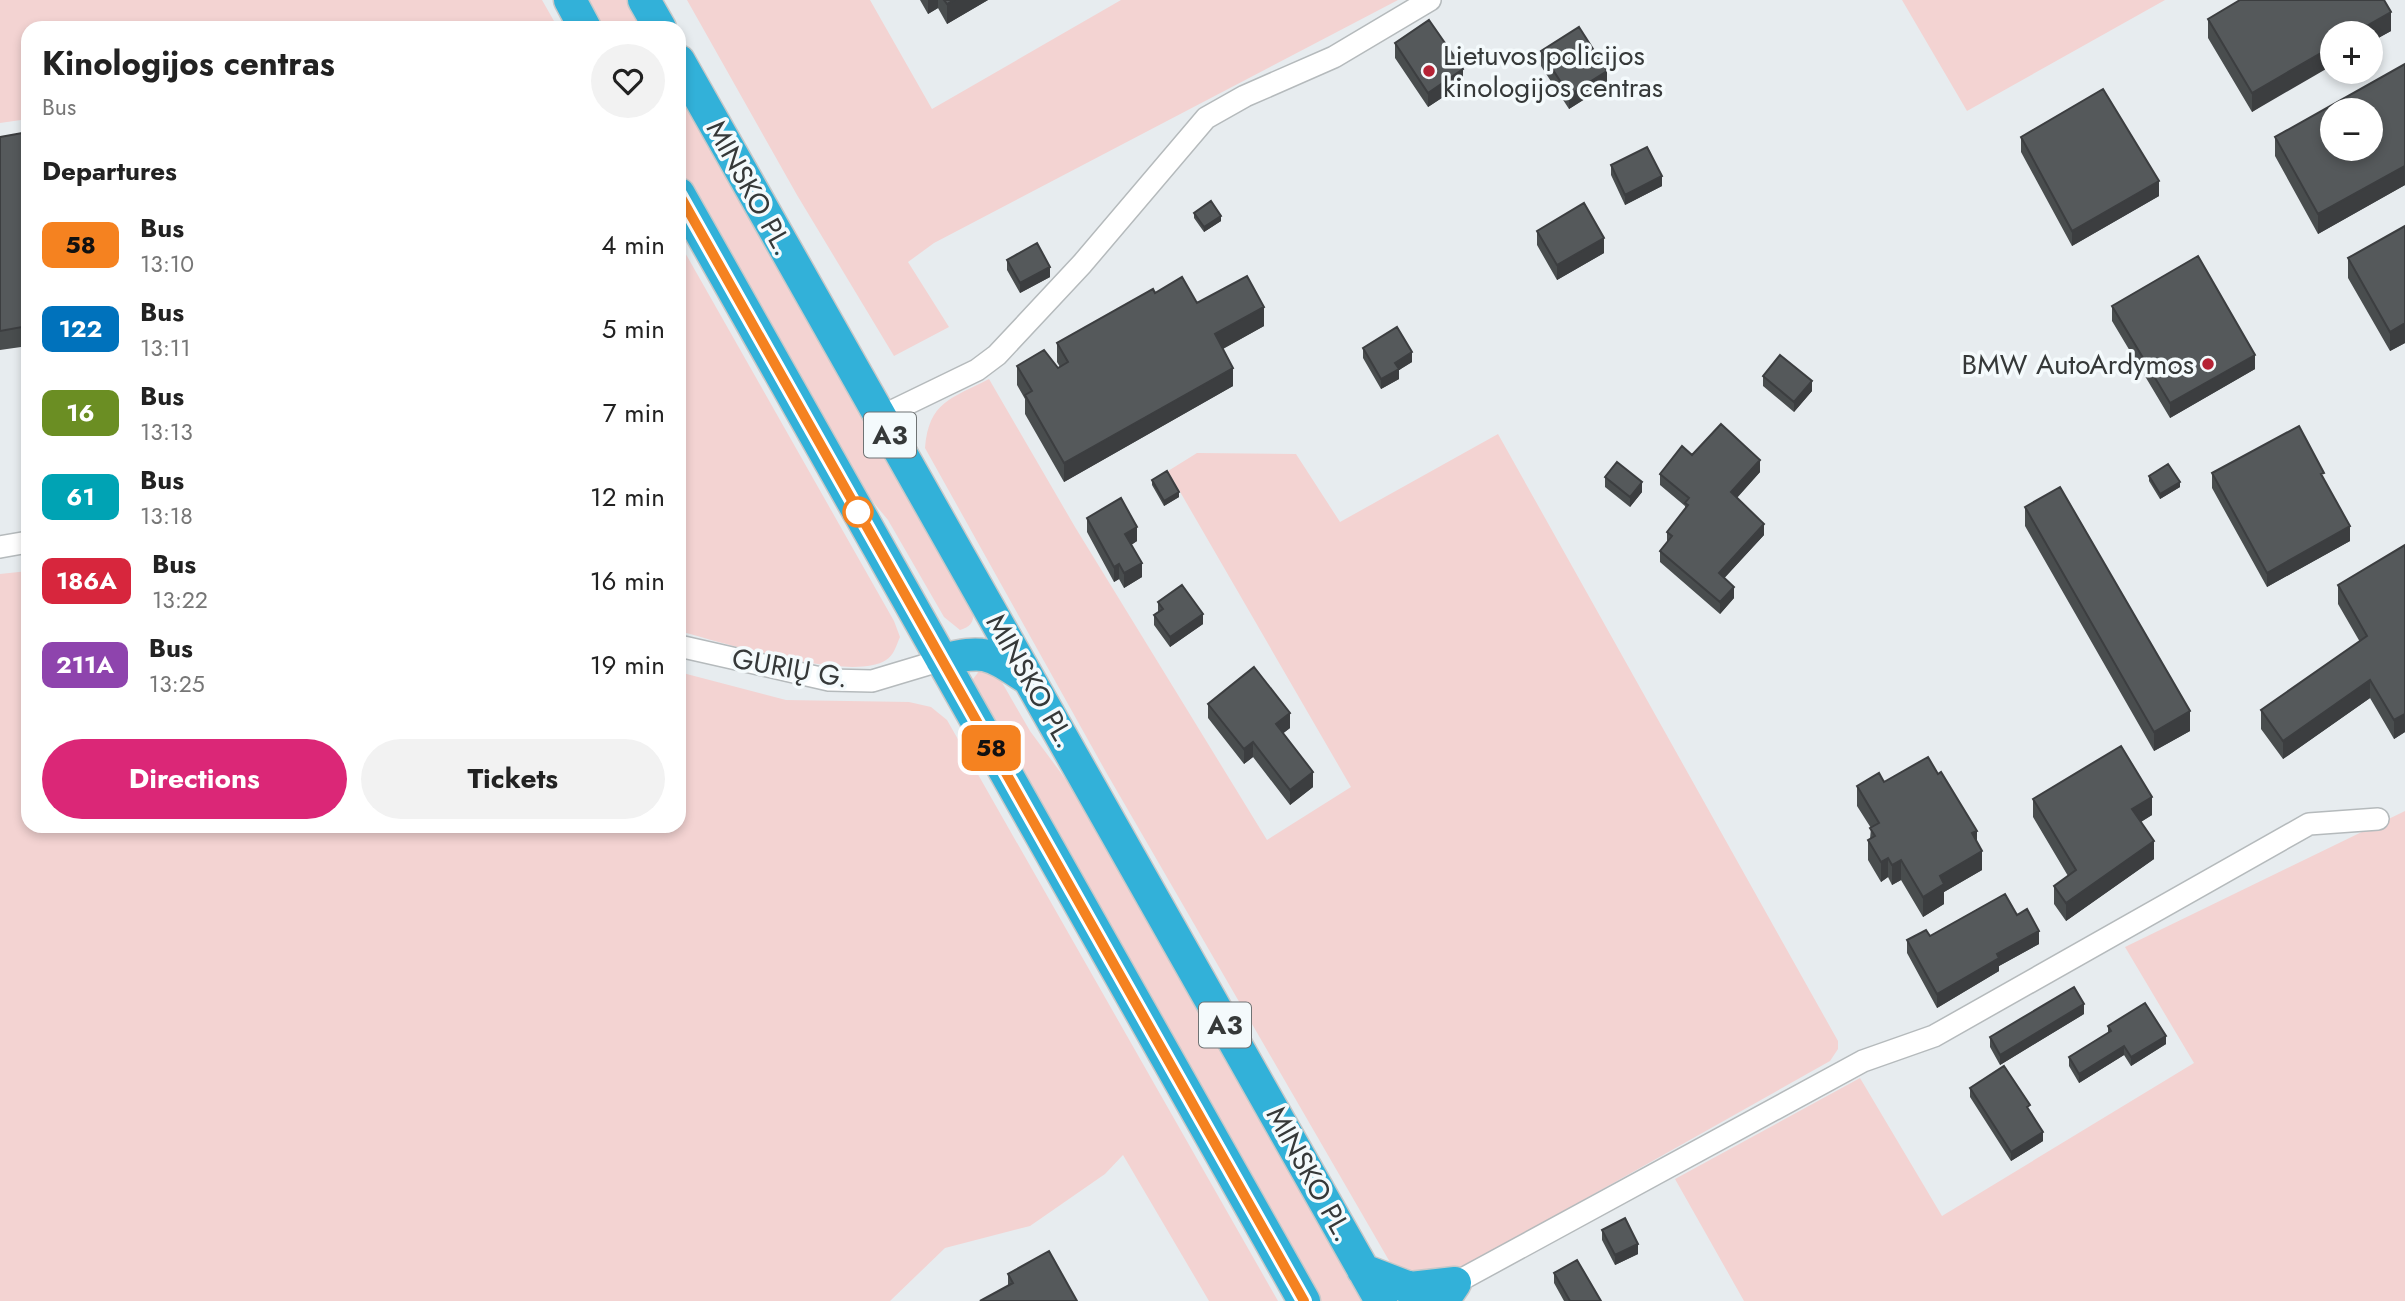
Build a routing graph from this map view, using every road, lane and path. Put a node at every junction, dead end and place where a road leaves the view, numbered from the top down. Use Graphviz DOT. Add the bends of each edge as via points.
graph roads {
  1 [pos="570,0"];
  2 [pos="645,0"];
  3 [pos="1430,0"];
  4 [pos="581,21"];
  5 [pos="656,21"];
  6 [pos="686,73"];
  7 [pos="686,206"];
  8 [pos="880,418"];
  9 [pos="21,543"];
  10 [pos="0,547"];
  11 [pos="686,648"];
  12 [pos="942,660"];
  13 [pos="1032,682"];
  14 [pos="2378,819"];
  15 [pos="1363,1270"];
  16 [pos="1449,1292"];
  17 [pos="1304,1301"];
  18 [pos="1381,1301"];
  1 -- 4 [label="highway"];
  2 -- 5 [label="highway"];
  3 -- 8 [label="street" via="1334,57 1206,118 1082,264 997,355 977,370"];
  6 -- 8 [label="highway, MINSKO PL. / A3"];
  7 -- 12 [label="highway, A3"];
  8 -- 13 [label="highway, MINSKO PL. / A3"];
  9 -- 10 [label="street"];
  11 -- 12 [label="street, GURIŲ G." via="829,680 872,681"];
  12 -- 13 [label="highway" via="975,652 990,655"];
  12 -- 17 [label="highway, A3"];
  13 -- 15 [label="highway, MINSKO PL. / A3"];
  14 -- 16 [label="street" via="2309,824 1934,1035 1863,1061"];
  15 -- 16 [label="highway" via="1410,1288"];
  15 -- 18 [label="highway, MINSKO PL. / A3"];
}
